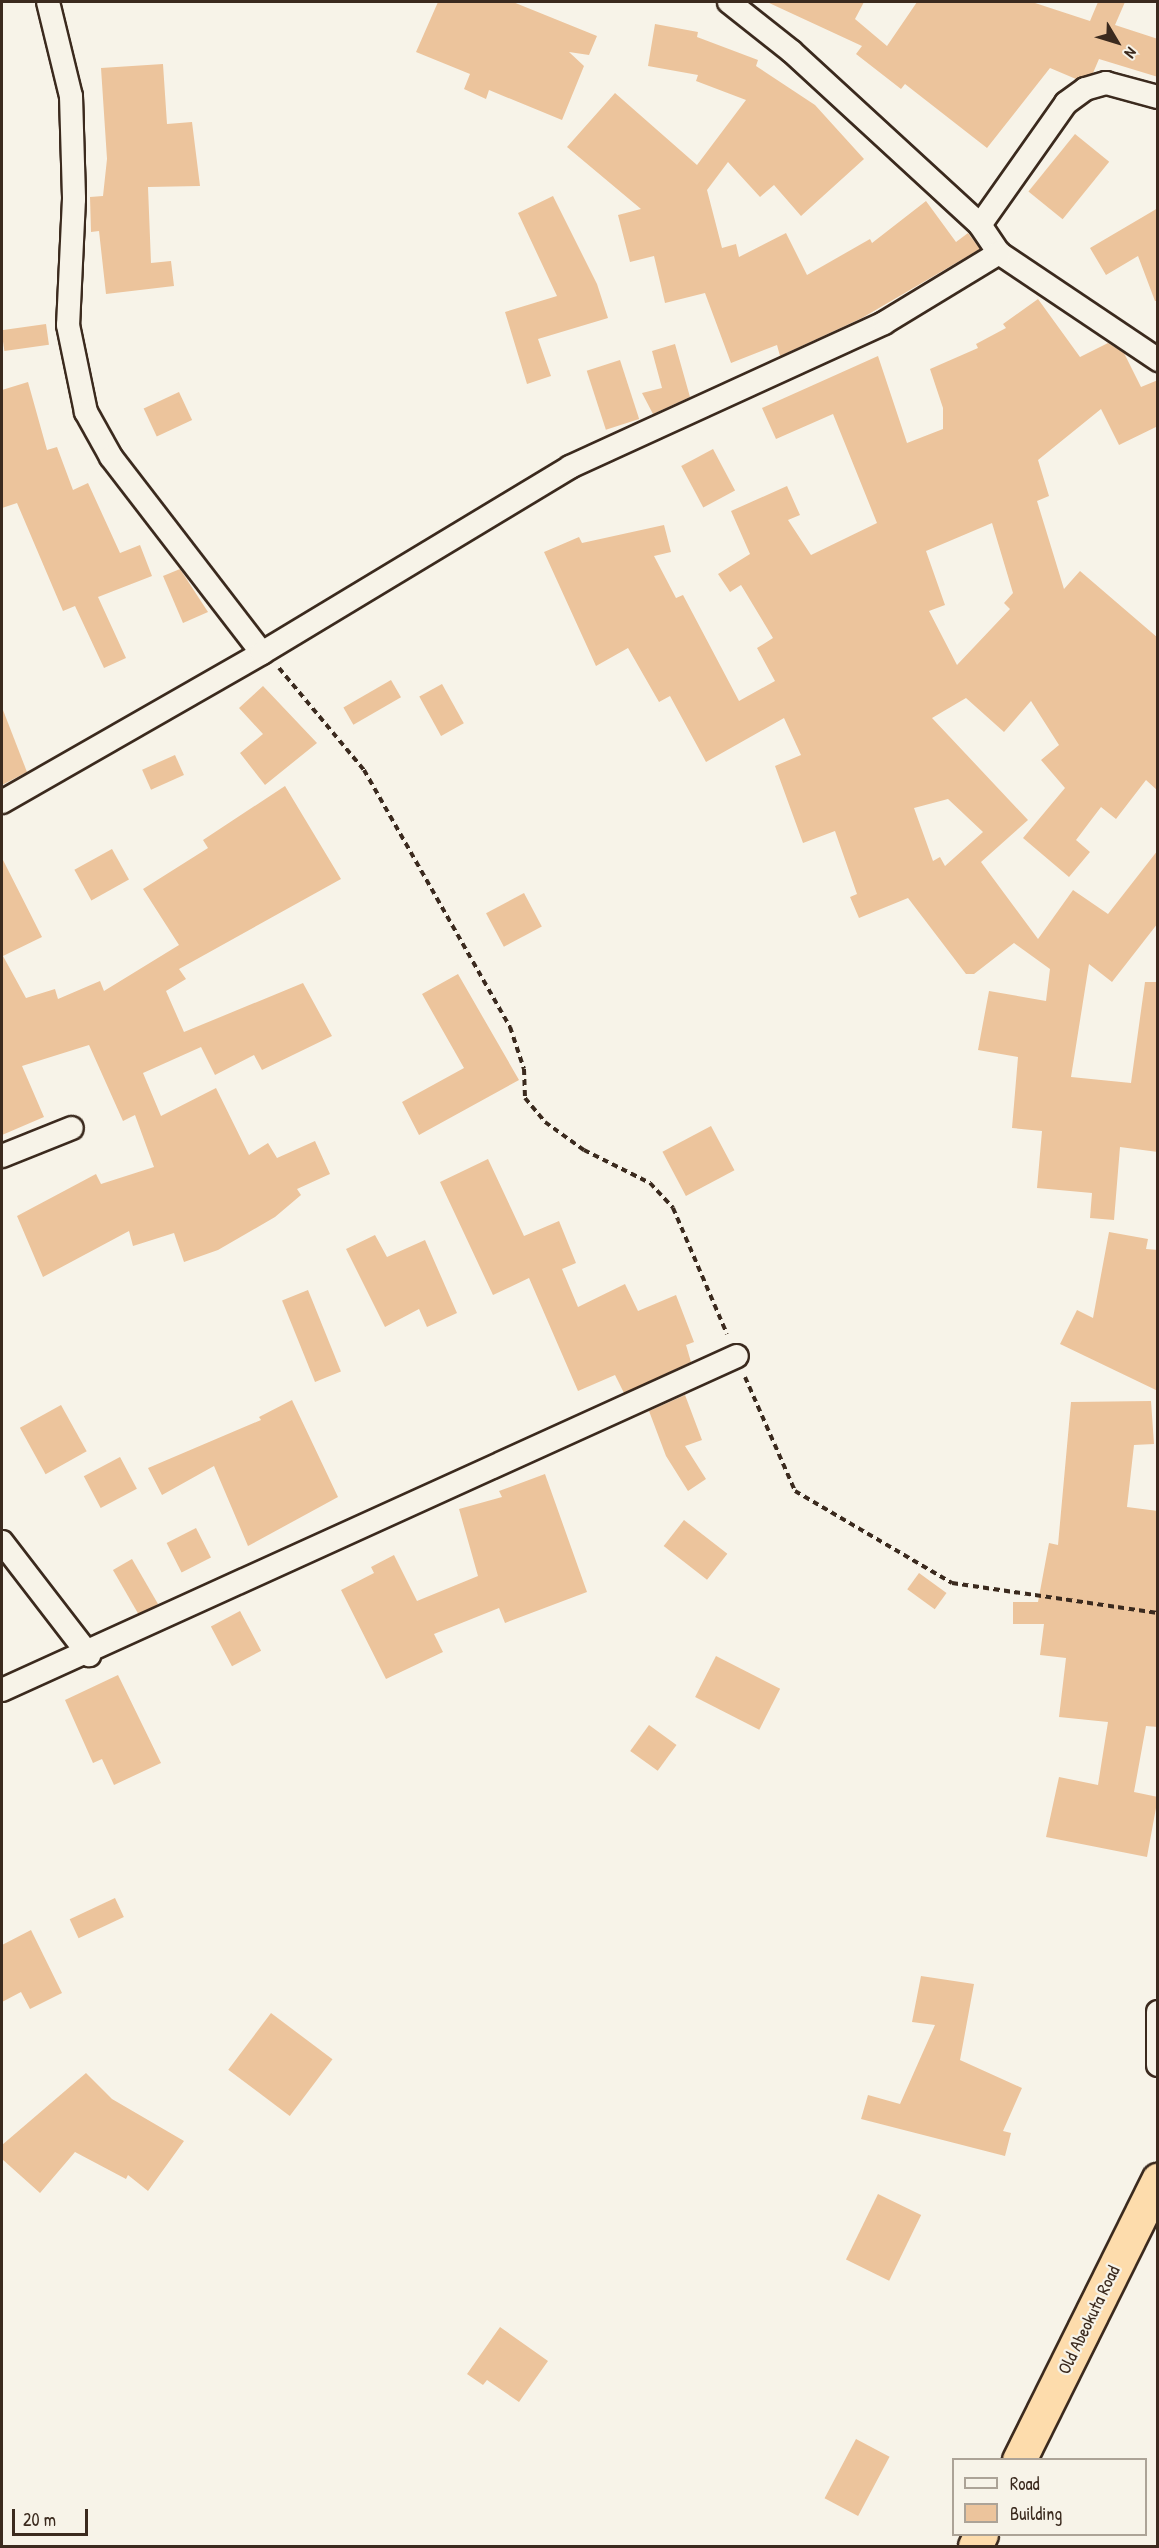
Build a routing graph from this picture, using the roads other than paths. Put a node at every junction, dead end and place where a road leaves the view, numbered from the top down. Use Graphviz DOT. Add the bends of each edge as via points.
graph roads {
  1 [pos="48,2"];
  2 [pos="729,2"];
  3 [pos="1158,97"];
  4 [pos="980,225"];
  5 [pos="999,253"];
  6 [pos="1158,360"];
  7 [pos="262,653"];
  8 [pos="2,802"];
  9 [pos="72,1128"];
  10 [pos="2,1156"];
  11 [pos="736,1356"];
  12 [pos="2,1542"];
  13 [pos="89,1655"];
  14 [pos="2,1690"];
  15 [pos="1158,2012"];
  16 [pos="1158,2065"];
  17 [pos="1158,2180"];
  18 [pos="1020,2458"];
  1 -- 7 [label="street" via="71,96 74,199 68,325 86,412 111,457"];
  2 -- 4 [label="street" via="792,51"];
  3 -- 4 [label="street" via="1106,83 1085,89 1066,103"];
  4 -- 5 [label="street"];
  5 -- 6 [label="street"];
  5 -- 7 [label="street" via="884,322 570,467"];
  7 -- 8 [label="street"];
  9 -- 10 [label="street"];
  11 -- 13 [label="street"];
  12 -- 13 [label="street"];
  13 -- 14 [label="street"];
  15 -- 16 [label="street"];
  17 -- 18 [label="highway, Old Abeokuta Road"];
}
